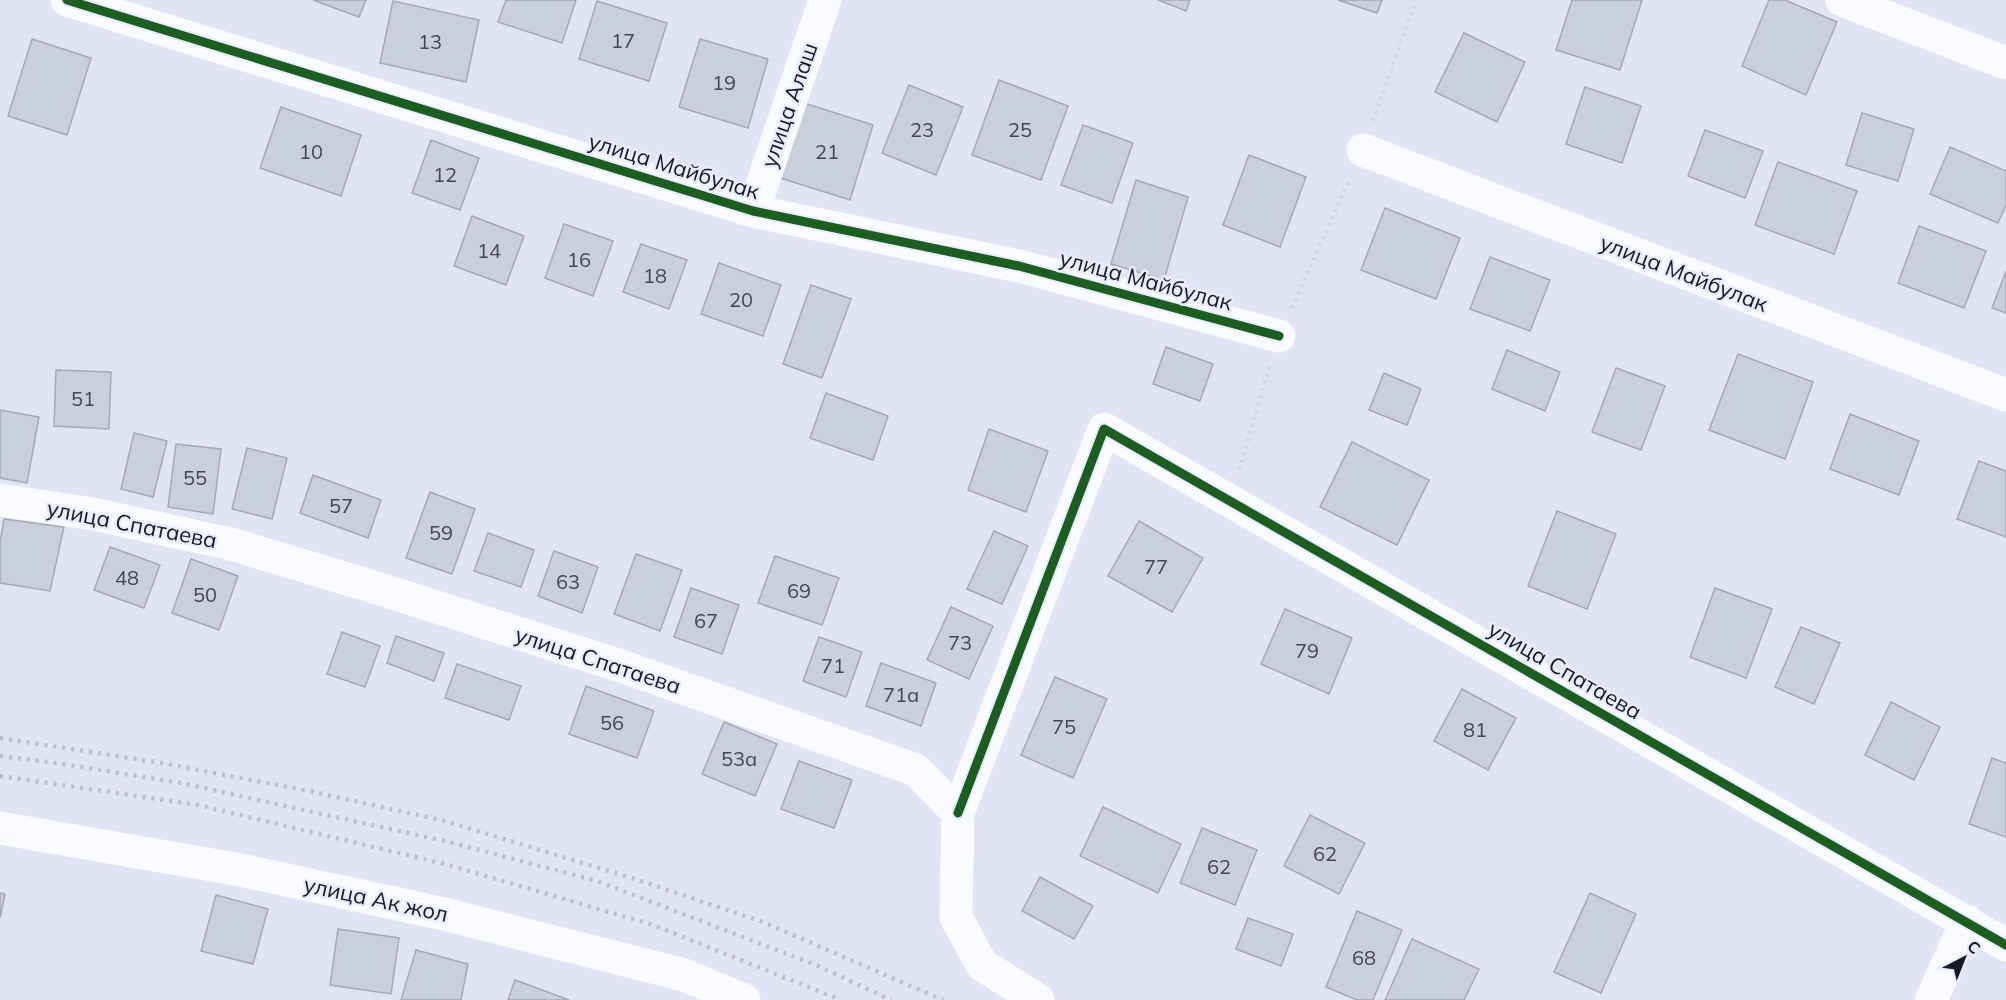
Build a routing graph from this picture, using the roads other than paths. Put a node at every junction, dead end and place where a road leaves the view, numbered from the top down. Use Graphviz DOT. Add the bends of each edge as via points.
graph roads {
  1 [pos="67,0"];
  2 [pos="825,0"];
  3 [pos="1842,0"];
  4 [pos="2006,63"];
  5 [pos="1363,150"];
  6 [pos="753,211"];
  7 [pos="1279,336"];
  8 [pos="2006,395"];
  9 [pos="0,500"];
  10 [pos="958,813"];
  11 [pos="0,828"];
  12 [pos="1967,921"];
  13 [pos="2006,945"];
  14 [pos="744,1000"];
  15 [pos="1038,1000"];
  16 [pos="1931,1000"];
  1 -- 6 [label="street, улица Майбулак"];
  2 -- 6 [label="street, улица Алаш"];
  3 -- 4 [label="street"];
  5 -- 8 [label="street, улица Майбулак"];
  6 -- 7 [label="street, улица Майбулак" via="1020,266"];
  9 -- 10 [label="street, улица Спатаева" via="93,514 231,544 621,666 916,770"];
  10 -- 12 [label="street, улица Спатаева" via="1104,429"];
  10 -- 15 [label="street" via="956,918 982,964"];
  11 -- 14 [label="street, улица Ак жол" via="241,870 444,914 684,975"];
  12 -- 13 [label="street, улица Спатаева"];
  12 -- 16 [label="street"];
}
